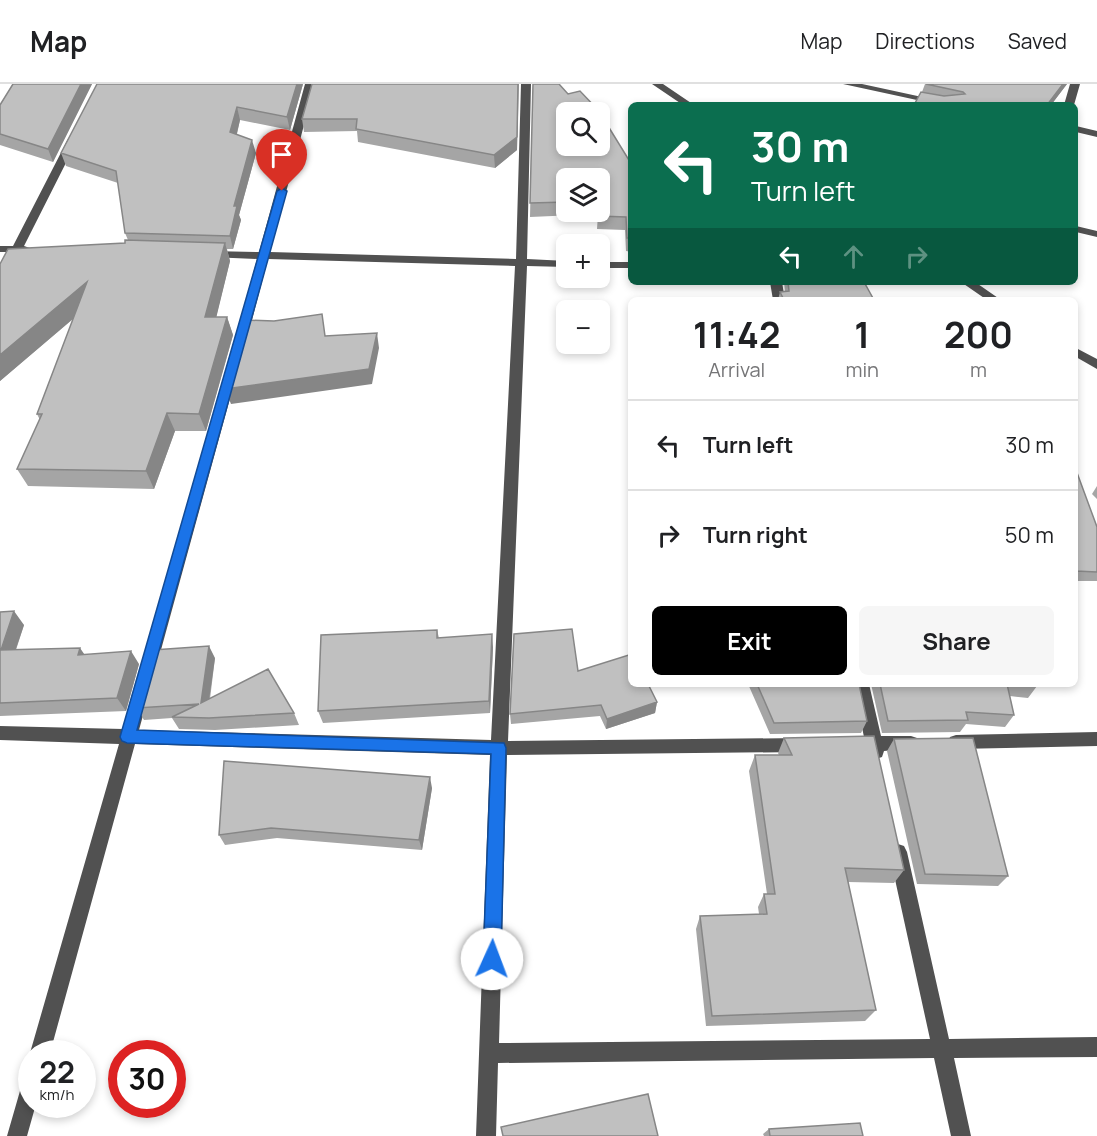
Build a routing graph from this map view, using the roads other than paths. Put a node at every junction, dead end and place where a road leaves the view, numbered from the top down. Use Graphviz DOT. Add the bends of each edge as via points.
graph roads {
  1 [pos="310,84"];
  2 [pos="526,84"];
  3 [pos="657,84"];
  4 [pos="848,84"];
  5 [pos="1075,84"];
  6 [pos="684,102"];
  7 [pos="939,102"];
  8 [pos="1069,102"];
  9 [pos="1078,129"];
  10 [pos="1097,134"];
  11 [pos="74,136"];
  12 [pos="1078,229"];
  13 [pos="1097,234"];
  14 [pos="0,249"];
  15 [pos="18,249"];
  16 [pos="41,250"];
  17 [pos="194,254"];
  18 [pos="265,256"];
  19 [pos="521,264"];
  20 [pos="556,264"];
  21 [pos="610,265"];
  22 [pos="628,265"];
  23 [pos="0,283"];
  24 [pos="972,285"];
  25 [pos="990,297"];
  26 [pos="1078,354"];
  27 [pos="1095,367"];
  28 [pos="862,687"];
  29 [pos="0,733"];
  30 [pos="127,737"];
  31 [pos="1097,739"];
  32 [pos="839,744"];
  33 [pos="874,744"];
  34 [pos="815,745"];
  35 [pos="499,748"];
  36 [pos="879,767"];
  37 [pos="894,834"];
  38 [pos="44,1040"];
  39 [pos="1097,1047"];
  40 [pos="942,1049"];
  41 [pos="489,1053"];
  42 [pos="22,1118"];
  43 [pos="17,1136"];
  44 [pos="486,1136"];
  45 [pos="961,1136"];
  1 -- 18 [label="street"];
  2 -- 19 [label="street"];
  3 -- 6 [label="street"];
  4 -- 7 [label="street"];
  5 -- 8 [label="street"];
  9 -- 10 [label="street"];
  11 -- 15 [label="street"];
  12 -- 13 [label="street"];
  14 -- 15 [label="street"];
  15 -- 16 [label="street"];
  15 -- 23 [label="street"];
  17 -- 18 [label="street"];
  18 -- 19 [label="street"];
  18 -- 30 [label="street"];
  19 -- 20 [label="street"];
  19 -- 35 [label="street"];
  21 -- 22 [label="street"];
  24 -- 25 [label="street"];
  26 -- 27 [label="street"];
  28 -- 33 [label="street"];
  29 -- 30 [label="street"];
  30 -- 35 [label="street"];
  30 -- 38 [label="street"];
  31 -- 33 [label="street"];
  32 -- 33 [label="street"];
  33 -- 36 [label="street"];
  34 -- 35 [label="street"];
  35 -- 41 [label="street"];
  37 -- 40 [label="street"];
  39 -- 40 [label="street"];
  40 -- 41 [label="street"];
  40 -- 45 [label="street"];
  41 -- 44 [label="street"];
  42 -- 43 [label="street"];
}
